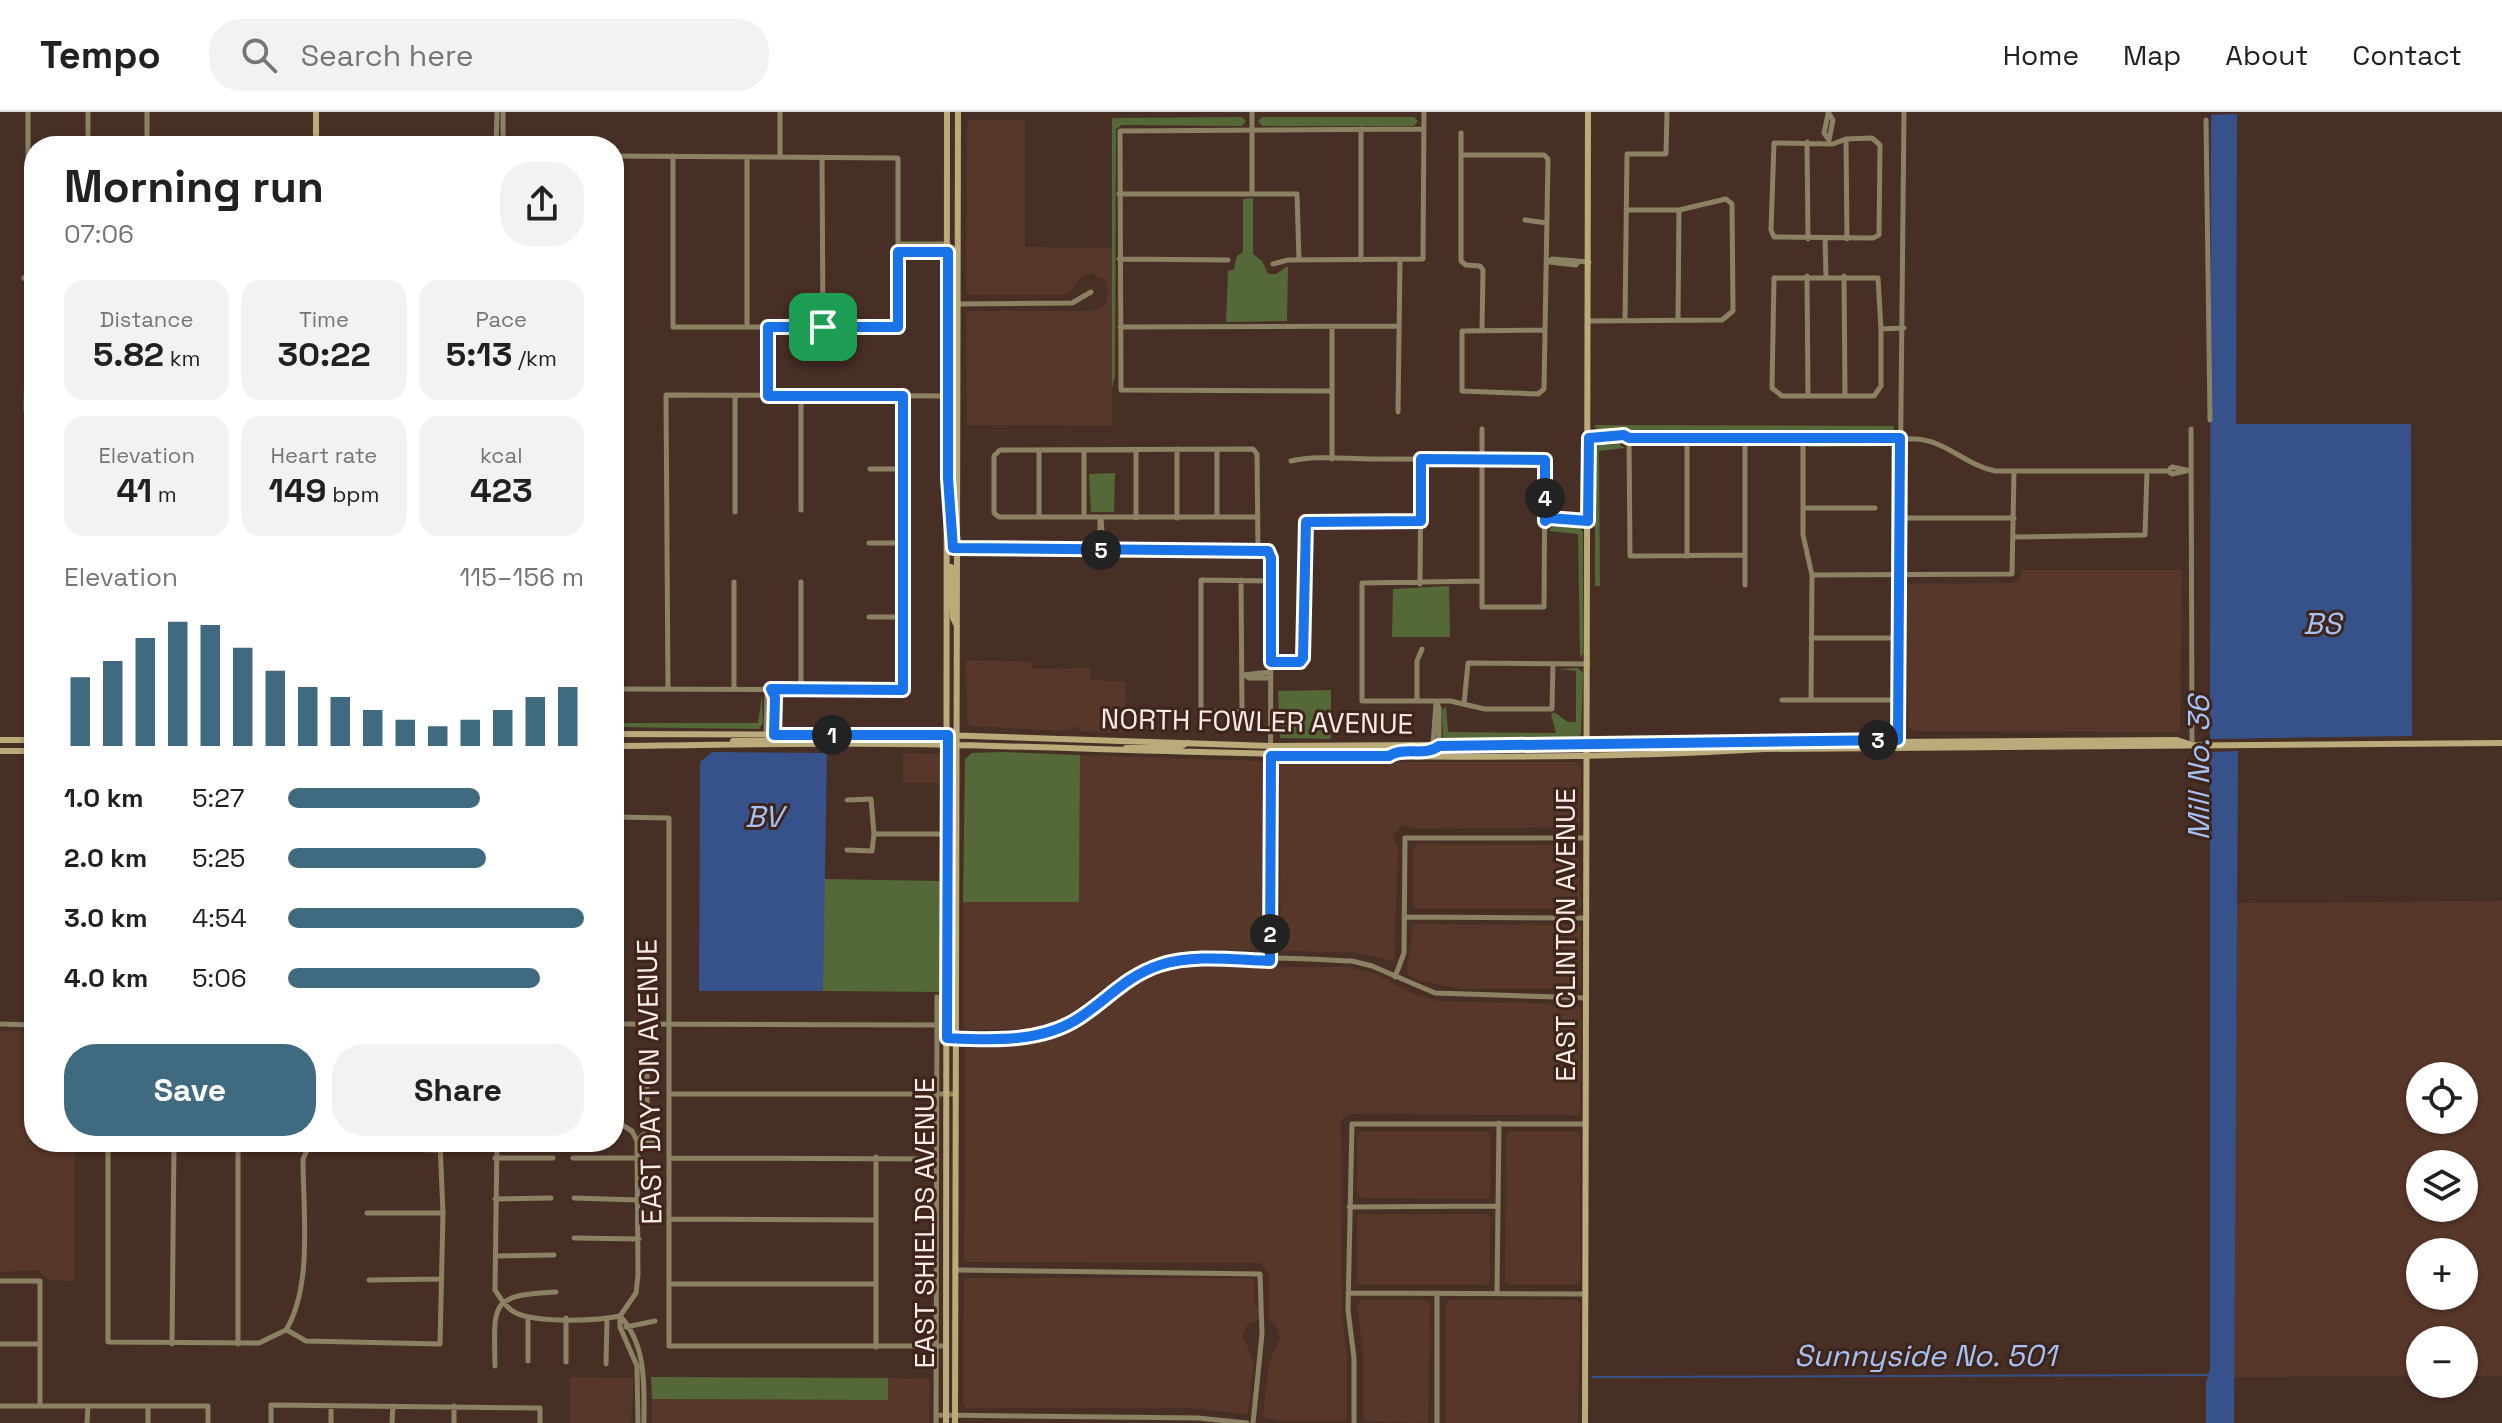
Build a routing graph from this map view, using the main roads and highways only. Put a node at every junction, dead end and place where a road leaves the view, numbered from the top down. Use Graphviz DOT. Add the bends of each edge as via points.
graph roads {
  1 [pos="316,112"];
  2 [pos="947,112"];
  3 [pos="958,112"];
  4 [pos="1588,112"];
  5 [pos="316,136"];
  6 [pos="948,478"];
  7 [pos="958,550"];
  8 [pos="948,552"];
  9 [pos="958,627"];
  10 [pos="624,734"];
  11 [pos="770,735"];
  12 [pos="948,735"];
  13 [pos="959,736"];
  14 [pos="0,740"];
  15 [pos="24,740"];
  16 [pos="2063,741"];
  17 [pos="1187,743"];
  18 [pos="2502,743"];
  19 [pos="2190,744"];
  20 [pos="719,745"];
  21 [pos="948,745"];
  22 [pos="959,745"];
  23 [pos="1589,745"];
  24 [pos="624,746"];
  25 [pos="1436,746"];
  26 [pos="2005,748"];
  27 [pos="1111,750"];
  28 [pos="0,751"];
  29 [pos="24,751"];
  30 [pos="1389,756"];
  31 [pos="1588,756"];
  32 [pos="948,890"];
  33 [pos="958,960"];
  34 [pos="946,1419"];
  35 [pos="955,1423"];
  36 [pos="1585,1423"];
  1 -- 5 [label="main road"];
  2 -- 6 [label="main road, EAST SHIELDS AVENUE"];
  3 -- 7 [label="main road, EAST SHIELDS AVENUE"];
  4 -- 23 [label="main road, EAST CLINTON AVENUE"];
  6 -- 7 [label="main road" via="953,547"];
  6 -- 8 [label="main road, EAST SHIELDS AVENUE"];
  7 -- 9 [label="main road, EAST SHIELDS AVENUE"];
  8 -- 9 [label="main road"];
  8 -- 12 [label="main road, EAST SHIELDS AVENUE"];
  9 -- 13 [label="main road, EAST SHIELDS AVENUE"];
  10 -- 11 [label="main road"];
  11 -- 12 [label="main road, NORTH FOWLER AVENUE"];
  11 -- 20 [label="main road" via="766,741"];
  12 -- 13 [label="main road, NORTH FOWLER AVENUE"];
  12 -- 21 [label="main road, EAST SHIELDS AVENUE"];
  13 -- 17 [label="main road, NORTH FOWLER AVENUE"];
  13 -- 22 [label="main road, EAST SHIELDS AVENUE"];
  14 -- 15 [label="main road"];
  16 -- 19 [label="main road, NORTH FOWLER AVENUE"];
  16 -- 23 [label="main road, NORTH FOWLER AVENUE" via="1898,738"];
  16 -- 26 [label="main road"];
  17 -- 25 [label="main road, NORTH FOWLER AVENUE"];
  17 -- 27 [label="main road" via="1178,748"];
  18 -- 19 [label="main road, NORTH FOWLER AVENUE"];
  19 -- 26 [label="main road, NORTH FOWLER AVENUE"];
  20 -- 21 [label="main road, NORTH FOWLER AVENUE"];
  20 -- 24 [label="main road, NORTH FOWLER AVENUE"];
  21 -- 22 [label="main road, NORTH FOWLER AVENUE"];
  21 -- 32 [label="main road, EAST SHIELDS AVENUE"];
  22 -- 27 [label="main road, NORTH FOWLER AVENUE"];
  22 -- 33 [label="main road, EAST SHIELDS AVENUE"];
  23 -- 25 [label="main road, NORTH FOWLER AVENUE"];
  23 -- 31 [label="main road, EAST CLINTON AVENUE"];
  25 -- 30 [label="main road" via="1433,751 1396,751"];
  26 -- 31 [label="main road, NORTH FOWLER AVENUE"];
  27 -- 30 [label="main road, NORTH FOWLER AVENUE"];
  28 -- 29 [label="main road"];
  30 -- 31 [label="main road, NORTH FOWLER AVENUE"];
  31 -- 36 [label="main road, EAST CLINTON AVENUE"];
  32 -- 33 [label="main road" via="953,892"];
  32 -- 34 [label="main road, EAST SHIELDS AVENUE" via="947,1038 941,1094"];
  33 -- 35 [label="main road, EAST SHIELDS AVENUE"];
}
